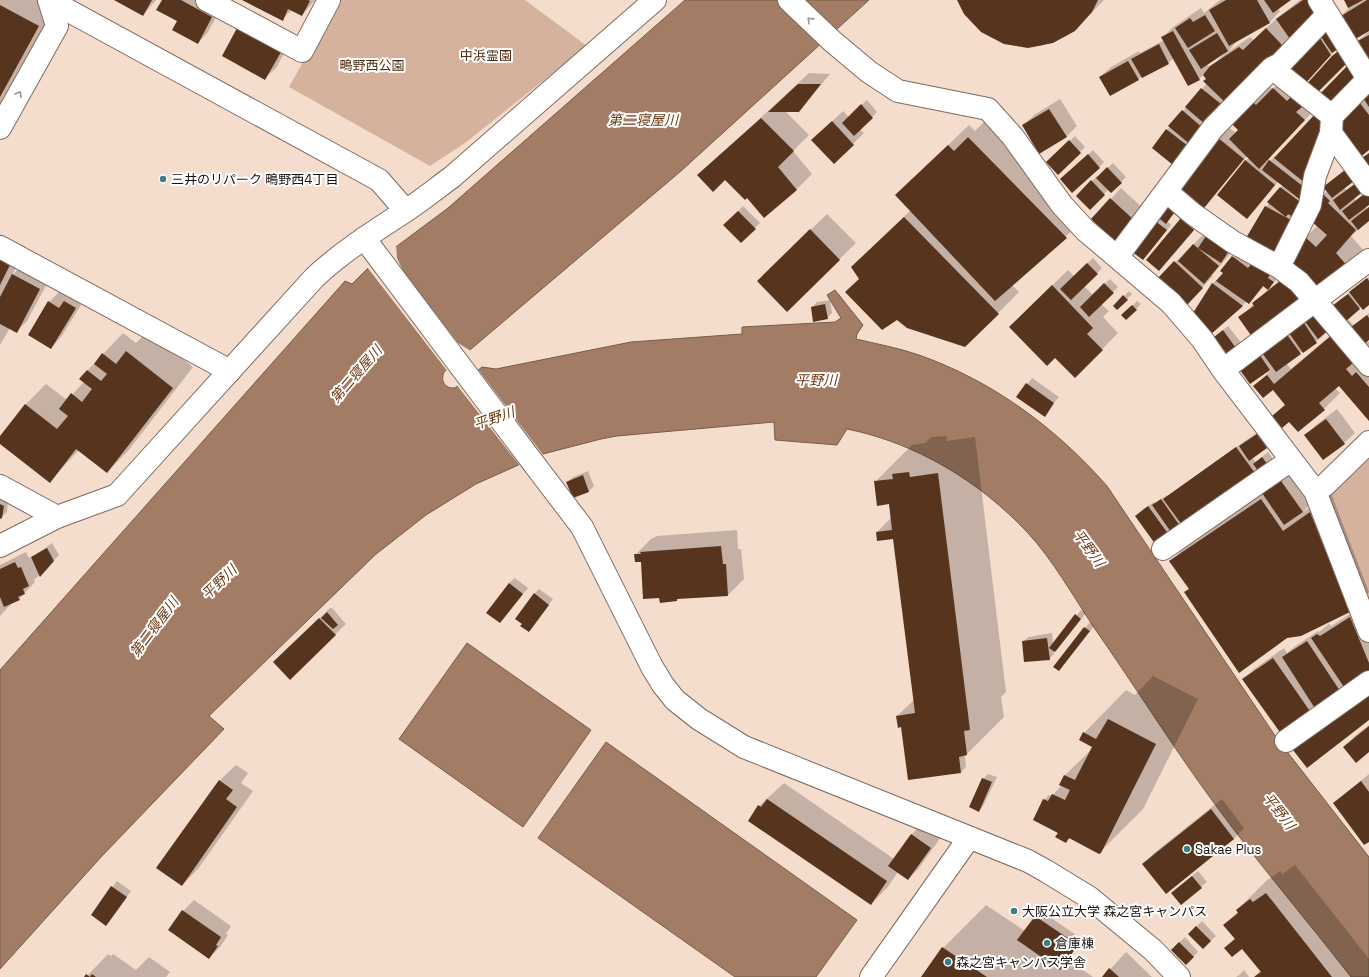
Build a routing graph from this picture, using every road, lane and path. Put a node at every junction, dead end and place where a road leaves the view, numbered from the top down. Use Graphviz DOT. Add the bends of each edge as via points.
graph roads {
  1 [pos="49,0"];
  2 [pos="207,0"];
  3 [pos="329,0"];
  4 [pos="655,0"];
  5 [pos="789,0"];
  6 [pos="1323,7"];
  7 [pos="1272,68"];
  8 [pos="1368,79"];
  9 [pos="1331,124"];
  10 [pos="0,128"];
  11 [pos="1369,185"];
  12 [pos="1166,191"];
  13 [pos="406,211"];
  14 [pos="364,238"];
  15 [pos="0,246"];
  16 [pos="1117,257"];
  17 [pos="1369,260"];
  18 [pos="1279,267"];
  19 [pos="1315,302"];
  20 [pos="1369,365"];
  21 [pos="1223,370"];
  22 [pos="230,371"];
  23 [pos="1369,442"];
  24 [pos="1291,460"];
  25 [pos="0,486"];
  26 [pos="1315,491"];
  27 [pos="58,518"];
  28 [pos="0,546"];
  29 [pos="1163,549"];
  30 [pos="1369,632"];
  31 [pos="1369,682"];
  32 [pos="1286,741"];
  33 [pos="969,838"];
  34 [pos="872,977"];
  35 [pos="1179,977"];
  10 -- 1 [label="street, one-way" via="56,26"];
  1 -- 13 [label="street" via="379,180"];
  2 -- 3 [label="street" via="302,51"];
  4 -- 13 [label="street" via="452,177"];
  16 -- 5 [label="street, one-way" via="1084,230 1062,205 1013,137 988,109 898,91 868,72"];
  6 -- 7 [label="street" via="1280,64"];
  6 -- 8 [label="street"];
  7 -- 9 [label="street"];
  7 -- 12 [label="street" via="1213,128"];
  8 -- 9 [label="street"];
  9 -- 11 [label="street"];
  9 -- 18 [label="street" via="1315,176 1310,206"];
  12 -- 16 [label="street"];
  12 -- 18 [label="street" via="1233,242"];
  13 -- 14 [label="street"];
  14 -- 22 [label="street" via="315,277"];
  14 -- 33 [label="street" via="582,527 652,667 675,700 699,720 744,747"];
  15 -- 22 [label="street"];
  16 -- 21 [label="street" via="1171,303 1202,339"];
  17 -- 19 [label="street"];
  18 -- 19 [label="street" via="1298,282"];
  19 -- 20 [label="street"];
  19 -- 21 [label="street"];
  21 -- 24 [label="street"];
  22 -- 27 [label="street" via="116,495"];
  23 -- 26 [label="street"];
  24 -- 26 [label="street"];
  24 -- 29 [label="street"];
  25 -- 27 [label="street"];
  26 -- 30 [label="street"];
  27 -- 28 [label="street"];
  31 -- 32 [label="street"];
  33 -- 34 [label="street"];
  33 -- 35 [label="street" via="1028,861 1080,892 1153,950"];
}
